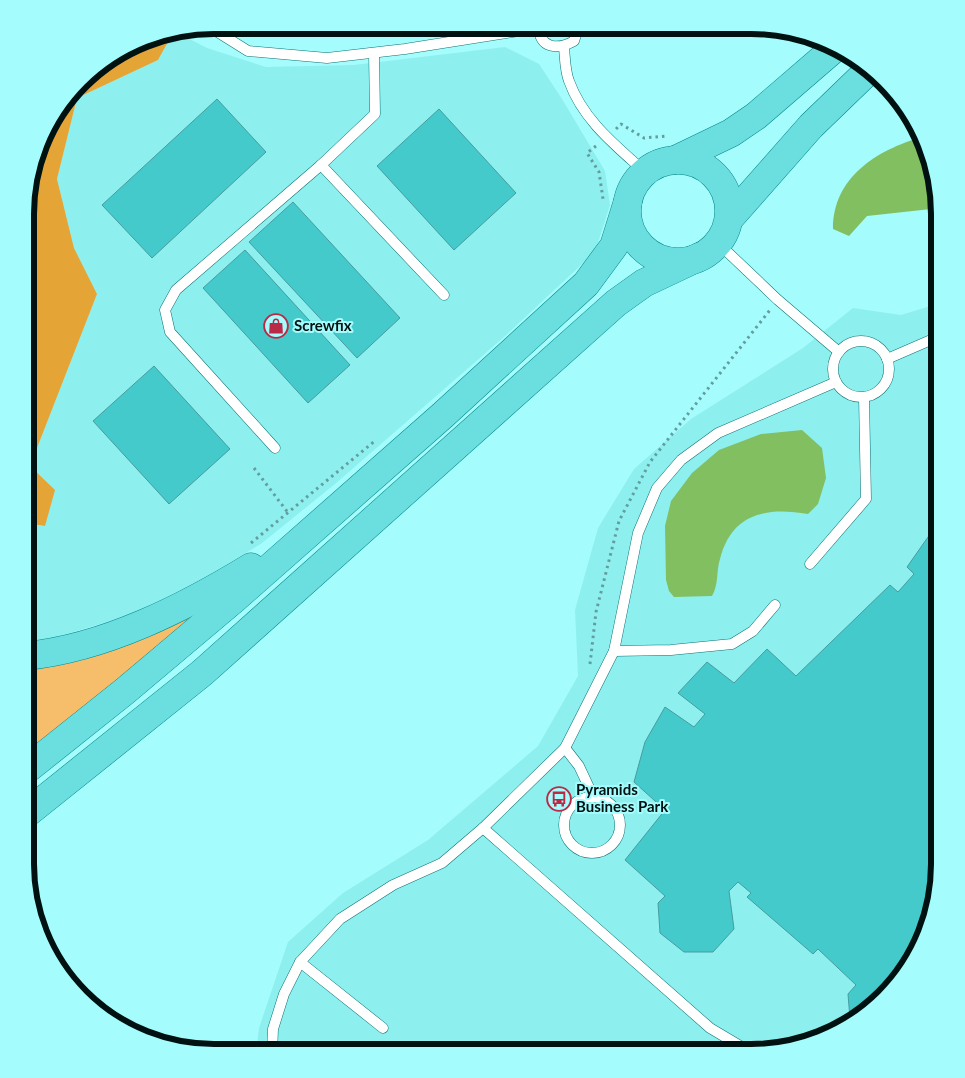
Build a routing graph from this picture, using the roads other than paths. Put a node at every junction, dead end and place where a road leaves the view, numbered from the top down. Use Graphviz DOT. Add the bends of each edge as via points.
graph roads {
  1 [pos="221,34"];
  2 [pos="494,34"];
  3 [pos="541,34"];
  4 [pos="576,34"];
  5 [pos="564,47"];
  6 [pos="830,52"];
  7 [pos="374,53"];
  8 [pos="865,74"];
  9 [pos="674,148"];
  10 [pos="321,165"];
  11 [pos="645,172"];
  12 [pos="616,203"];
  13 [pos="715,240"];
  14 [pos="444,295"];
  15 [pos="931,340"];
  16 [pos="838,352"];
  17 [pos="887,359"];
  18 [pos="836,382"];
  19 [pos="864,397"];
  20 [pos="275,448"];
  21 [pos="298,523"];
  22 [pos="810,564"];
  23 [pos="775,605"];
  24 [pos="614,651"];
  25 [pos="34,655"];
  26 [pos="565,748"];
  27 [pos="34,764"];
  28 [pos="593,796"];
  29 [pos="34,808"];
  30 [pos="483,828"];
  31 [pos="300,962"];
  32 [pos="382,1028"];
  33 [pos="272,1044"];
  34 [pos="737,1044"];
  1 -- 7 [label="lane" via="248,51 327,58"];
  2 -- 7 [label="lane"];
  3 -- 5 [label="lane" via="544,42"];
  4 -- 5 [label="lane" via="574,41"];
  5 -- 11 [label="lane" via="569,80 585,114"];
  6 -- 9 [label="main road" via="756,116 731,133"];
  7 -- 10 [label="lane" via="375,114"];
  8 -- 13 [label="main road" via="793,145"];
  9 -- 11 [label="main road" via="663,162"];
  9 -- 13 [label="main road" via="716,176 726,196"];
  10 -- 14 [label="lane"];
  10 -- 20 [label="lane" via="176,290 165,310 170,332"];
  11 -- 12 [label="main road"];
  12 -- 13 [label="main road" via="642,248 666,261 677,262"];
  12 -- 21 [label="main road" via="614,246 586,284 443,415"];
  13 -- 16 [label="lane"];
  13 -- 29 [label="main road" via="616,304 202,673"];
  15 -- 17 [label="lane"];
  16 -- 17 [label="lane" via="853,342 870,342 882,350"];
  16 -- 18 [label="lane" via="833,373"];
  17 -- 19 [label="lane" via="889,372 886,382 878,392"];
  18 -- 19 [label="lane" via="845,392"];
  18 -- 24 [label="lane" via="718,433 680,460 657,488 638,533"];
  19 -- 22 [label="lane" via="866,499"];
  21 -- 25 [label="main road" via="230,580 145,622 65,649"];
  21 -- 27 [label="main road" via="179,646"];
  23 -- 24 [label="lane" via="753,631 732,644"];
  24 -- 26 [label="lane"];
  26 -- 28 [label="lane" via="579,766"];
  26 -- 30 [label="lane"];
  28 -- 28 [label="lane" via="610,803 620,819 618,837 612,845 595,853 570,843 564,826 565,817 575,802"];
  30 -- 31 [label="lane" via="442,863 393,885 340,919"];
  30 -- 34 [label="lane" via="710,1028"];
  31 -- 32 [label="lane"];
  31 -- 33 [label="lane" via="284,994 273,1029"];
}
